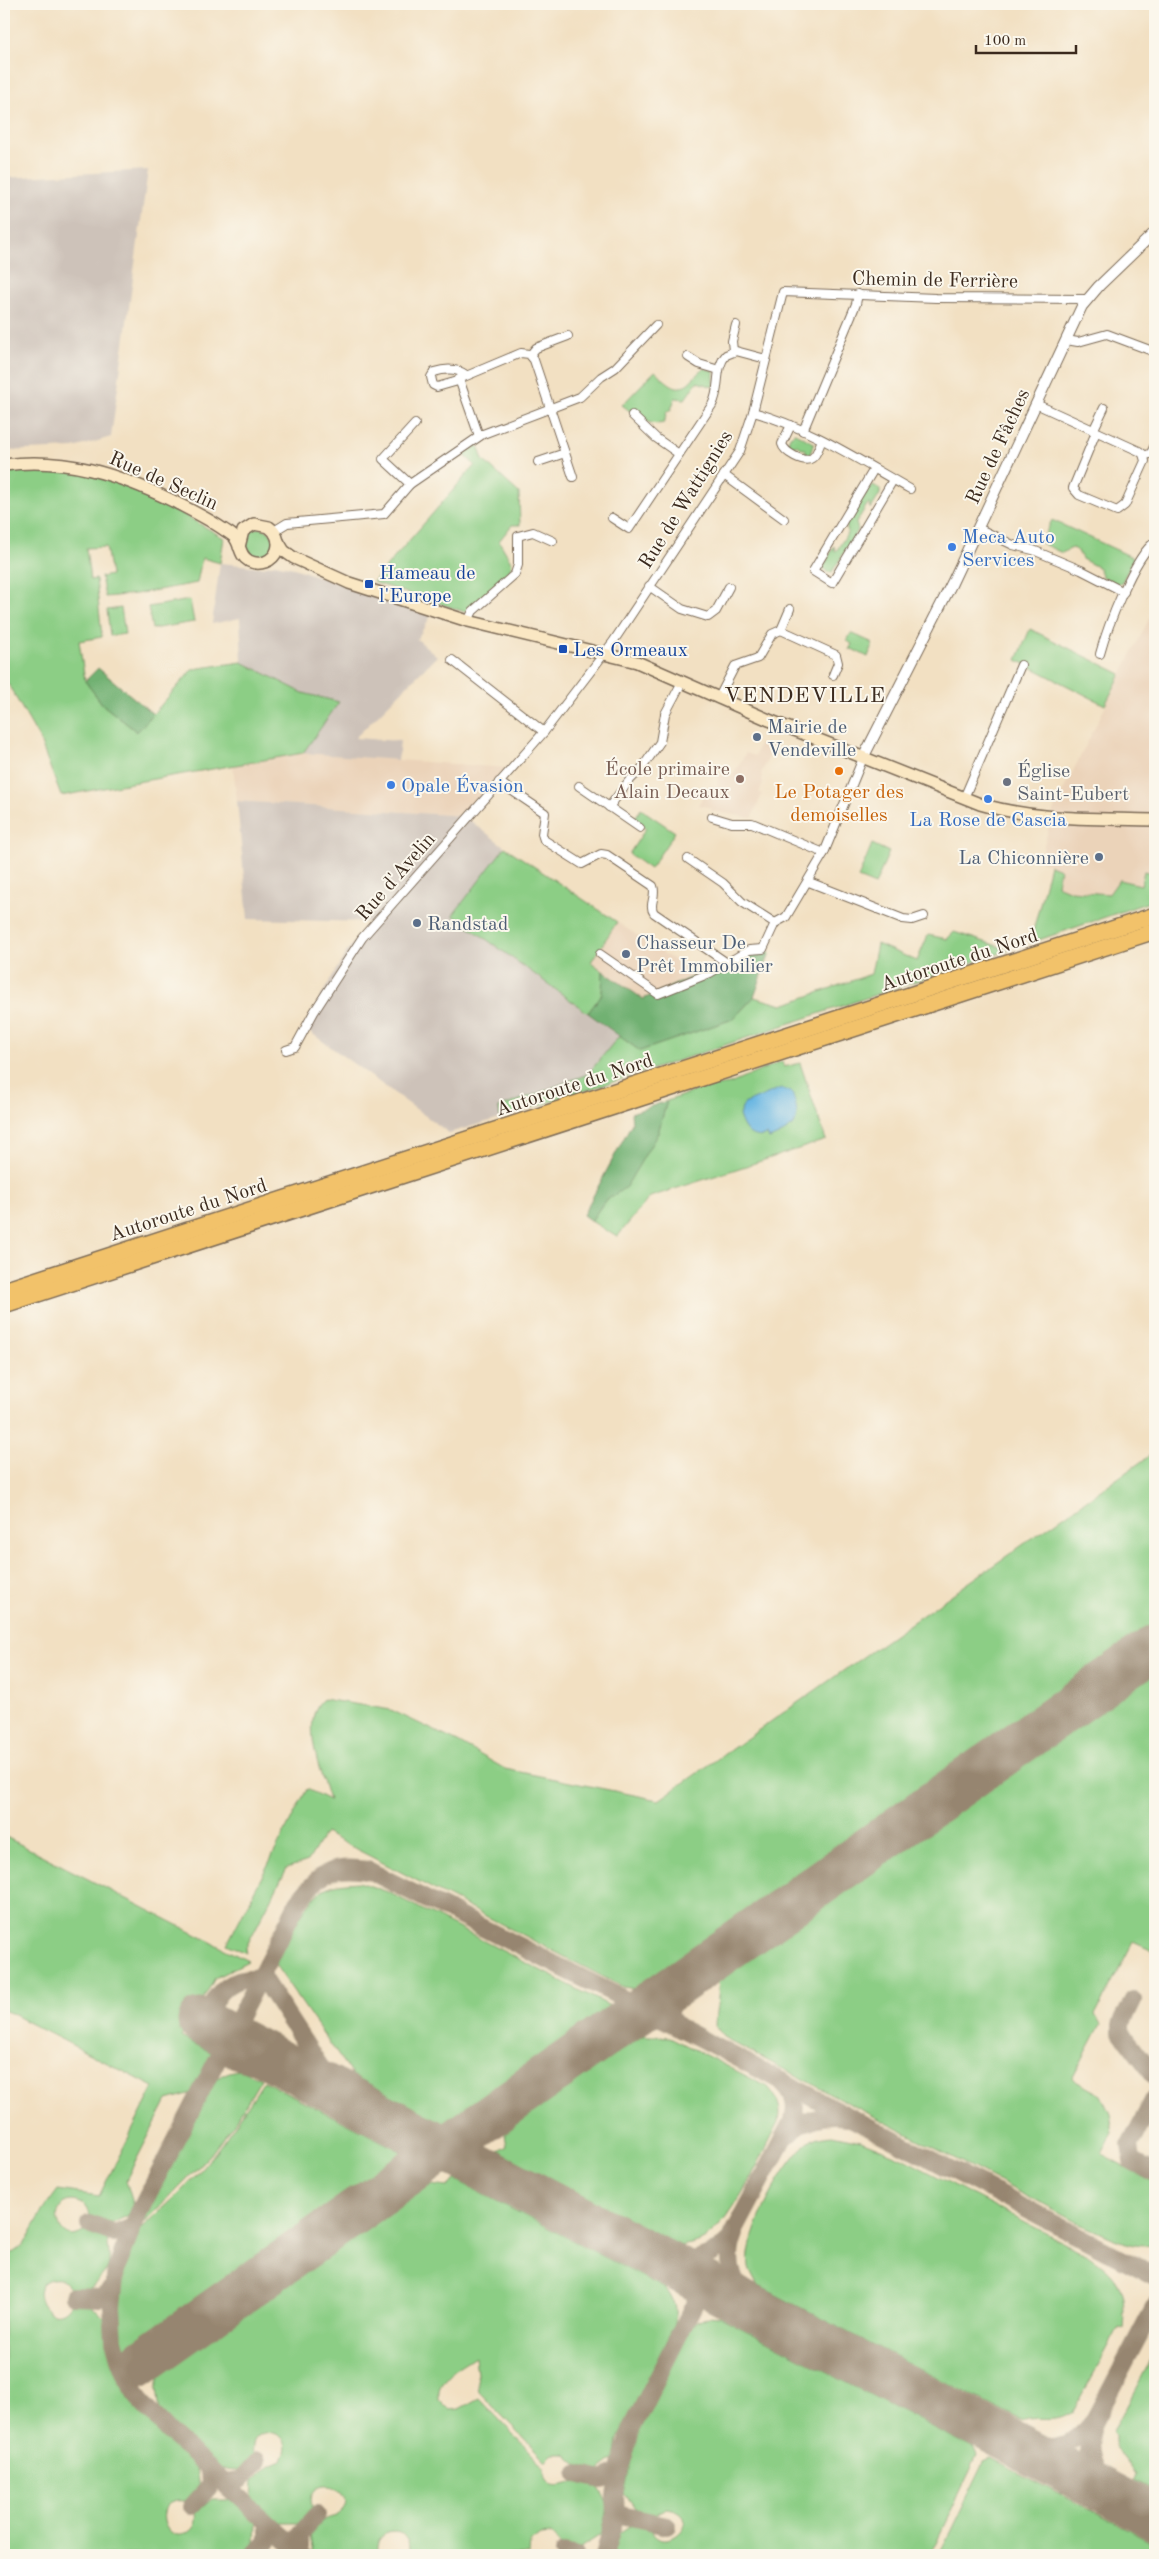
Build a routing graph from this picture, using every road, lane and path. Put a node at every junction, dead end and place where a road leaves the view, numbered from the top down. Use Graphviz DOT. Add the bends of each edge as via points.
graph roads {
  1 [pos="1154,233"];
  2 [pos="783,292"];
  3 [pos="858,294"];
  4 [pos="1087,299"];
  5 [pos="656,325"];
  6 [pos="736,325"];
  7 [pos="568,336"];
  8 [pos="1066,340"];
  9 [pos="733,351"];
  10 [pos="1155,352"];
  11 [pos="531,354"];
  12 [pos="688,357"];
  13 [pos="766,359"];
  14 [pos="719,370"];
  15 [pos="466,374"];
  16 [pos="458,381"];
  17 [pos="1036,404"];
  18 [pos="552,407"];
  19 [pos="1104,408"];
  20 [pos="753,412"];
  21 [pos="632,415"];
  22 [pos="415,424"];
  23 [pos="790,425"];
  24 [pos="803,431"];
  25 [pos="1095,431"];
  26 [pos="479,436"];
  27 [pos="822,440"];
  28 [pos="1155,445"];
  29 [pos="565,453"];
  30 [pos="679,454"];
  31 [pos="1145,456"];
  32 [pos="4,460"];
  33 [pos="538,462"];
  34 [pos="4,465"];
  35 [pos="874,469"];
  36 [pos="724,475"];
  37 [pos="572,477"];
  38 [pos="893,480"];
  39 [pos="410,484"];
  40 [pos="910,489"];
  41 [pos="612,518"];
  42 [pos="784,519"];
  43 [pos="248,527"];
  44 [pos="978,528"];
  45 [pos="276,536"];
  46 [pos="553,541"];
  47 [pos="1155,542"];
  48 [pos="239,547"];
  49 [pos="268,561"];
  50 [pos="316,569"];
  51 [pos="649,586"];
  52 [pos="729,587"];
  53 [pos="1124,592"];
  54 [pos="790,609"];
  55 [pos="468,621"];
  56 [pos="781,630"];
  57 [pos="604,654"];
  58 [pos="1100,654"];
  59 [pos="452,660"];
  60 [pos="1021,665"];
  61 [pos="834,675"];
  62 [pos="682,682"];
  63 [pos="718,698"];
  64 [pos="544,732"];
  65 [pos="863,758"];
  66 [pos="499,782"];
  67 [pos="579,786"];
  68 [pos="964,798"];
  69 [pos="609,807"];
  70 [pos="712,817"];
  71 [pos="1155,820"];
  72 [pos="640,828"];
  73 [pos="824,853"];
  74 [pos="688,859"];
  75 [pos="809,882"];
  76 [pos="1155,915"];
  77 [pos="924,916"];
  78 [pos="775,923"];
  79 [pos="1155,931"];
  80 [pos="600,954"];
  81 [pos="727,963"];
  82 [pos="286,1050"];
  83 [pos="4,1290"];
  84 [pos="4,1305"];
  1 -- 4 [label="street, Rue de Fâches"];
  2 -- 3 [label="street, Chemin de Ferrière"];
  2 -- 13 [label="street, Rue de Wattignies"];
  3 -- 4 [label="street, Chemin de Ferrière"];
  3 -- 24 [label="street"];
  4 -- 8 [label="street, Rue de Fâches"];
  5 -- 18 [label="street" via="615,368 584,394"];
  6 -- 9 [label="street"];
  7 -- 11 [label="street" via="536,348"];
  8 -- 10 [label="street" via="1078,342 1107,334"];
  8 -- 17 [label="street, Rue de Fâches"];
  9 -- 13 [label="street"];
  9 -- 14 [label="street" via="724,357"];
  11 -- 15 [label="street" via="521,354"];
  11 -- 18 [label="street"];
  12 -- 14 [label="street"];
  13 -- 20 [label="street, Rue de Wattignies"];
  14 -- 30 [label="street" via="714,402"];
  15 -- 16 [label="street"];
  15 -- 16 [label="street" via="443,370 434,372 431,377 437,387"];
  16 -- 26 [label="street"];
  17 -- 25 [label="street"];
  17 -- 44 [label="street, Rue de Fâches"];
  18 -- 26 [label="street"];
  18 -- 29 [label="street"];
  19 -- 25 [label="street"];
  20 -- 23 [label="street"];
  20 -- 36 [label="street, Rue de Wattignies" via="741,448"];
  21 -- 30 [label="street"];
  22 -- 39 [label="street" via="383,459"];
  23 -- 24 [label="street"];
  23 -- 27 [label="street" via="782,444 795,456 812,459"];
  24 -- 27 [label="street"];
  25 -- 31 [label="street"];
  25 -- 31 [label="street" via="1073,482 1073,490 1079,495 1109,509 1120,510"];
  26 -- 39 [label="street"];
  27 -- 35 [label="street"];
  28 -- 31 [label="street" via="1151,454"];
  29 -- 33 [label="street"];
  29 -- 37 [label="street"];
  30 -- 41 [label="street" via="628,529"];
  32 -- 43 [label="main road, Rue de Seclin" via="44,457 79,460 116,470 155,486 229,525"];
  34 -- 48 [label="main road, Rue de Seclin" via="59,464 117,476 212,522 231,534"];
  35 -- 38 [label="street"];
  35 -- 38 [label="street" via="813,572 832,583"];
  36 -- 42 [label="street"];
  36 -- 51 [label="street, Rue de Wattignies"];
  38 -- 40 [label="street"];
  39 -- 45 [label="street" via="382,515 287,523"];
  43 -- 45 [label="main road" via="260,524"];
  43 -- 48 [label="main road" via="240,537"];
  44 -- 53 [label="street" via="1013,545 1081,570"];
  44 -- 65 [label="street, Rue de Fâches"];
  45 -- 49 [label="main road" via="276,553"];
  45 -- 50 [label="main road" via="289,555"];
  46 -- 55 [label="street" via="533,532 518,536 515,574 473,611"];
  47 -- 53 [label="street" via="1144,552"];
  48 -- 49 [label="main road" via="250,561"];
  49 -- 50 [label="main road" via="280,559"];
  50 -- 55 [label="main road" via="363,588"];
  51 -- 52 [label="street" via="682,609 708,617 716,611"];
  51 -- 57 [label="street, Rue de Wattignies"];
  53 -- 58 [label="street"];
  54 -- 56 [label="street"];
  55 -- 57 [label="main road"];
  56 -- 61 [label="street" via="836,655 838,663"];
  56 -- 63 [label="street" via="772,634 758,658 736,666"];
  57 -- 62 [label="main road" via="643,664"];
  57 -- 64 [label="street, Rue d'Avelin"];
  59 -- 64 [label="street"];
  60 -- 68 [label="street"];
  62 -- 63 [label="main road"];
  62 -- 69 [label="street" via="665,714 658,744"];
  63 -- 65 [label="main road"];
  64 -- 66 [label="street, Rue d'Avelin"];
  65 -- 68 [label="main road"];
  65 -- 73 [label="street"];
  66 -- 81 [label="street" via="545,813 544,840 582,864 601,854 607,855 653,886 655,893 651,907 654,913"];
  66 -- 82 [label="street, Rue d'Avelin" via="362,938 295,1047"];
  67 -- 69 [label="street"];
  68 -- 71 [label="main road" via="1012,813 1039,817"];
  69 -- 72 [label="street"];
  70 -- 73 [label="street" via="732,823 752,822"];
  73 -- 75 [label="street"];
  74 -- 78 [label="street" via="726,885 742,902"];
  75 -- 77 [label="street" via="902,919"];
  75 -- 78 [label="street" via="785,918"];
  76 -- 83 [label="highway, Autoroute du Nord"];
  78 -- 81 [label="street" via="763,949 749,950"];
  79 -- 84 [label="highway, Autoroute du Nord"];
  80 -- 81 [label="street" via="658,994"];
}
